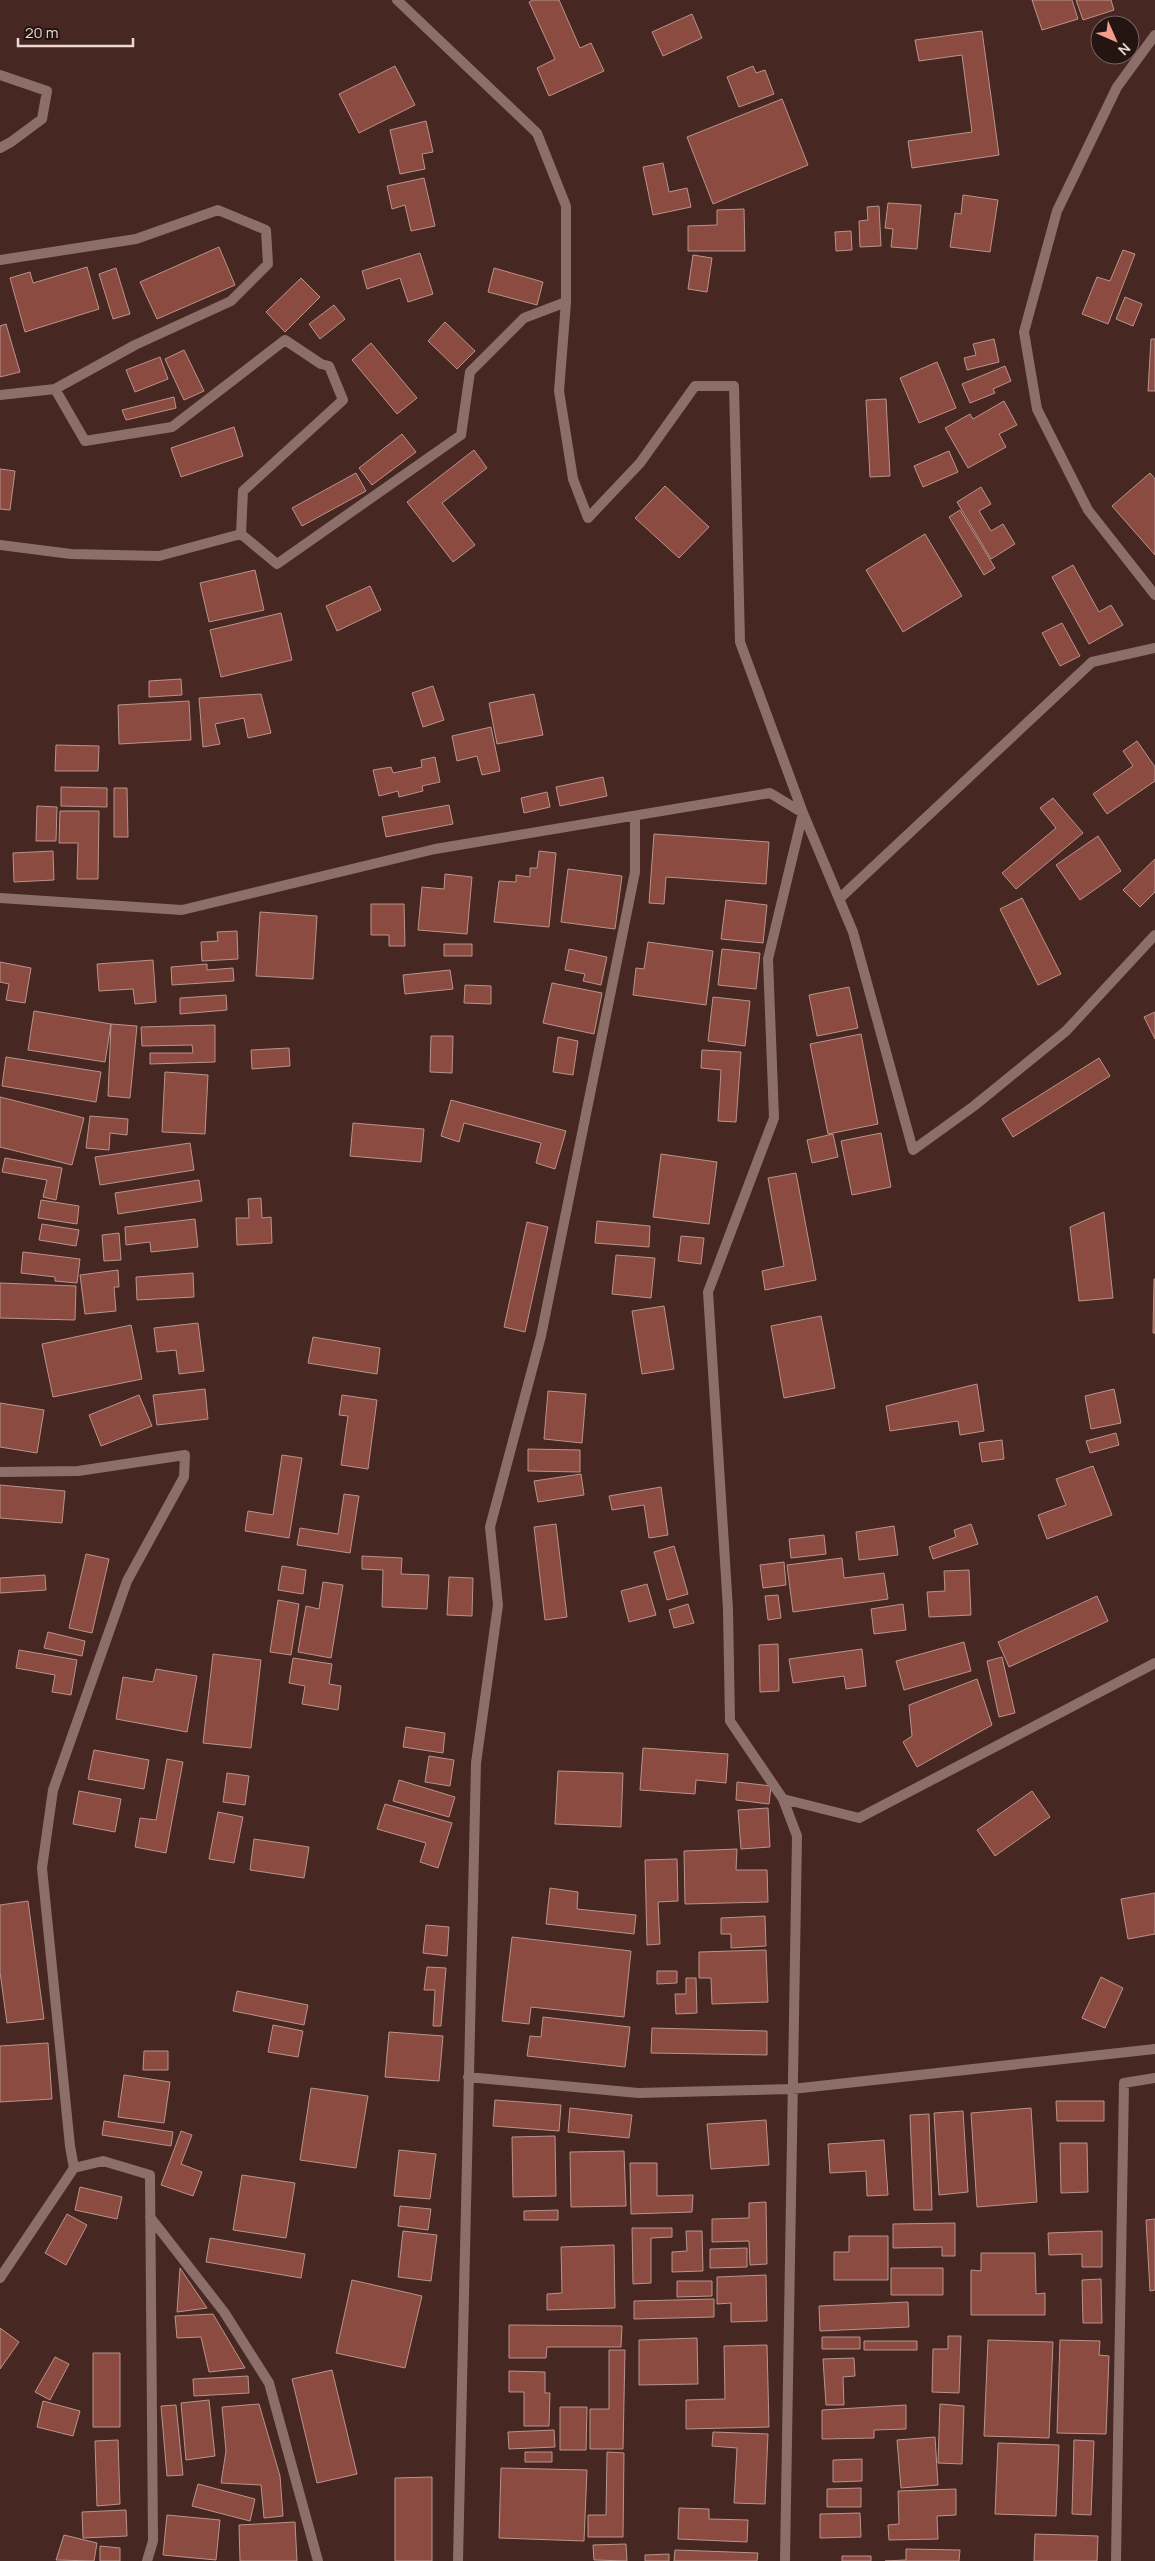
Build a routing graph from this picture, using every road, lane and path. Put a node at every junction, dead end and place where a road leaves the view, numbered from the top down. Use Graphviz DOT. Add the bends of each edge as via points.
graph roads {
  1 [pos="397,0"];
  2 [pos="1155,34"];
  3 [pos="0,75"];
  4 [pos="0,148"];
  5 [pos="0,260"];
  6 [pos="566,302"];
  7 [pos="55,388"];
  8 [pos="0,396"];
  9 [pos="241,534"];
  10 [pos="0,545"];
  11 [pos="1155,596"];
  12 [pos="1155,648"];
  13 [pos="804,813"];
  14 [pos="635,816"];
  15 [pos="0,898"];
  16 [pos="839,899"];
  17 [pos="1155,935"];
  18 [pos="0,1472"];
  19 [pos="1155,1663"];
  20 [pos="783,1799"];
  21 [pos="1155,2049"];
  22 [pos="468,2077"];
  23 [pos="1155,2078"];
  24 [pos="792,2088"];
  25 [pos="74,2168"];
  26 [pos="150,2217"];
  27 [pos="0,2278"];
  28 [pos="147,2561"];
  29 [pos="318,2561"];
  30 [pos="458,2561"];
  31 [pos="785,2561"];
  32 [pos="1116,2561"];
  1 -- 6 [label="street" via="538,133 566,206"];
  2 -- 11 [label="street" via="1117,86 1056,211 1024,332 1037,409 1088,510"];
  3 -- 4 [label="street" via="48,91 42,119"];
  5 -- 7 [label="street" via="136,239 218,210 266,230 268,264 231,301 136,345"];
  6 -- 9 [label="street" via="524,318 470,372 461,435 277,564"];
  6 -- 13 [label="street" via="559,391 573,479 588,518 640,463 695,386 734,386 740,642"];
  7 -- 8 [label="street"];
  7 -- 9 [label="street" via="86,441 172,427 285,340 329,366 343,400 243,491"];
  9 -- 10 [label="street" via="159,556 71,554"];
  12 -- 16 [label="street" via="1092,662"];
  13 -- 14 [label="street" via="770,793"];
  13 -- 16 [label="street"];
  13 -- 20 [label="street" via="768,959 774,1118 708,1292 728,1609 730,1721"];
  14 -- 15 [label="street" via="434,849 182,910"];
  14 -- 22 [label="street" via="635,872 541,1336 490,1527 498,1605 476,1763"];
  16 -- 17 [label="street" via="853,932 913,1150 974,1106 1066,1031"];
  18 -- 25 [label="street" via="78,1471 185,1455 184,1477 127,1581 53,1790 42,1868"];
  19 -- 20 [label="street" via="860,1818"];
  20 -- 24 [label="street" via="797,1836"];
  21 -- 24 [label="street"];
  22 -- 24 [label="street" via="638,2093"];
  22 -- 30 [label="street"];
  23 -- 32 [label="street" via="1124,2083"];
  24 -- 31 [label="street"];
  25 -- 26 [label="street" via="103,2161 150,2174"];
  25 -- 27 [label="street"];
  26 -- 28 [label="street" via="153,2541"];
  26 -- 29 [label="street" via="224,2312 269,2383"];
}
